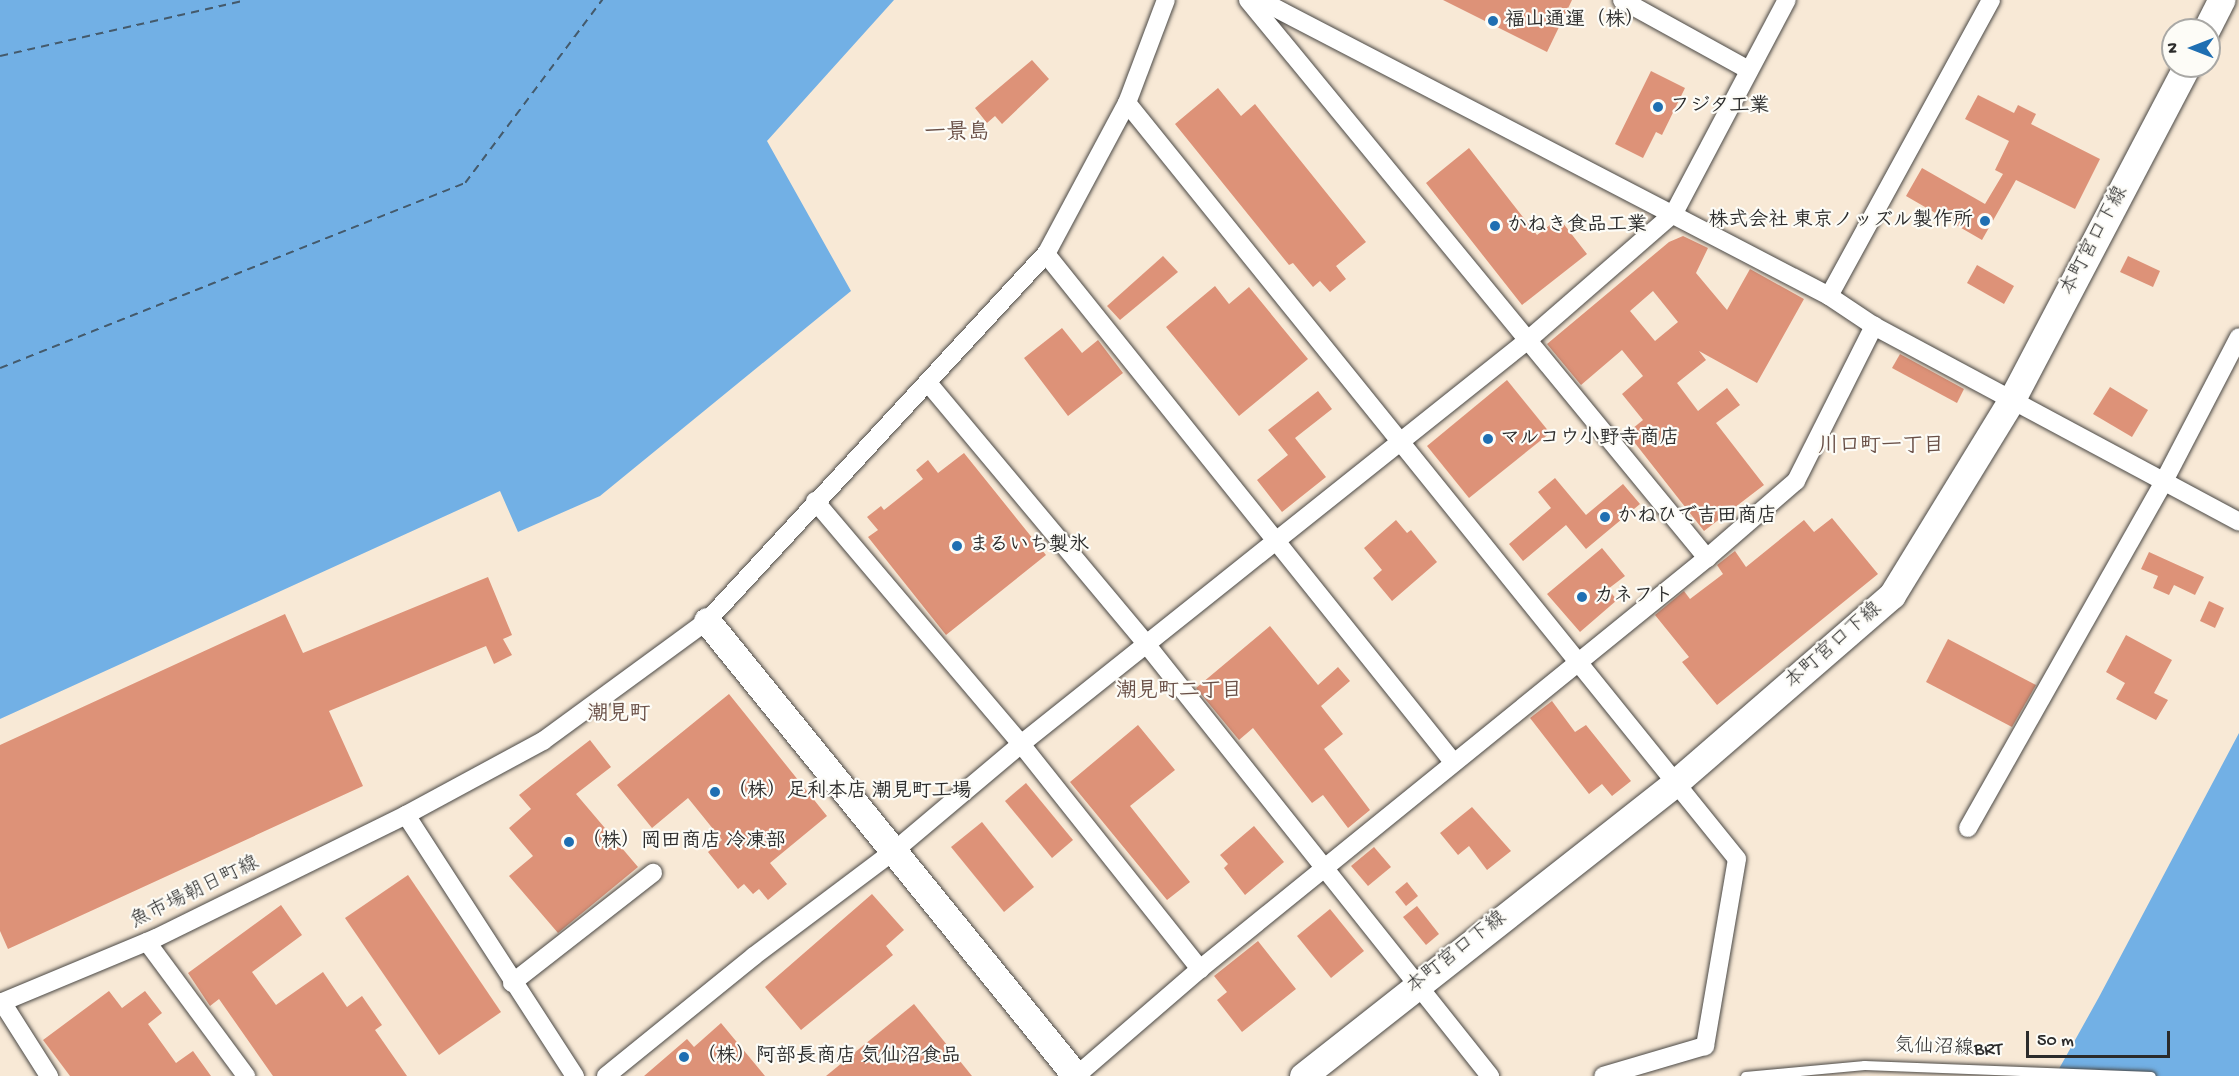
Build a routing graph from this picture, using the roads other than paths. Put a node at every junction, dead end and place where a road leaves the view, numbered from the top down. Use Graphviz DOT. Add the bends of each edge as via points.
graph roads {
  1 [pos="1166,0"];
  2 [pos="1248,0"];
  3 [pos="1260,0"];
  4 [pos="1623,0"];
  5 [pos="1787,0"];
  6 [pos="1991,0"];
  7 [pos="2221,0"];
  8 [pos="2212,18"];
  9 [pos="1749,70"];
  10 [pos="2181,78"];
  11 [pos="1127,103"];
  12 [pos="1674,213"];
  13 [pos="1046,254"];
  14 [pos="1829,296"];
  15 [pos="1874,326"];
  16 [pos="2239,337"];
  17 [pos="1528,340"];
  18 [pos="929,384"];
  19 [pos="2011,401"];
  20 [pos="1400,441"];
  21 [pos="2164,481"];
  22 [pos="815,501"];
  23 [pos="2239,522"];
  24 [pos="1277,539"];
  25 [pos="1707,558"];
  26 [pos="707,621"];
  27 [pos="1147,645"];
  28 [pos="1579,663"];
  29 [pos="1021,744"];
  30 [pos="1454,763"];
  31 [pos="1675,783"];
  32 [pos="406,815"];
  33 [pos="1968,828"];
  34 [pos="894,851"];
  35 [pos="1323,868"];
  36 [pos="653,873"];
  37 [pos="147,942"];
  38 [pos="1200,969"];
  39 [pos="512,983"];
  40 [pos="1416,984"];
  41 [pos="1,1003"];
  42 [pos="49,1076"];
  43 [pos="246,1076"];
  44 [pos="575,1076"];
  45 [pos="606,1076"];
  46 [pos="1076,1076"];
  47 [pos="1303,1076"];
  48 [pos="1490,1076"];
  49 [pos="1603,1076"];
  50 [pos="1745,1076"];
  51 [pos="2151,1076"];
  1 -- 11 [label="street, 魚市場朝日町線"];
  2 -- 17 [label="street"];
  3 -- 12 [label="street"];
  4 -- 9 [label="street"];
  5 -- 9 [label="street"];
  6 -- 14 [label="street"];
  7 -- 8 [label="street"];
  9 -- 12 [label="street"];
  10 -- 19 [label="street, 本町宮口下線"];
  11 -- 13 [label="street, 魚市場朝日町線"];
  11 -- 20 [label="street"];
  12 -- 14 [label="street"];
  12 -- 17 [label="street"];
  13 -- 18 [label="street, 魚市場朝日町線"];
  13 -- 24 [label="street"];
  14 -- 15 [label="street"];
  15 -- 19 [label="street"];
  15 -- 25 [label="street" via="1796,481"];
  16 -- 21 [label="street"];
  17 -- 20 [label="street"];
  17 -- 25 [label="street"];
  18 -- 22 [label="street, 魚市場朝日町線"];
  18 -- 27 [label="street"];
  19 -- 21 [label="street"];
  19 -- 31 [label="street, 本町宮口下線" via="1892,595"];
  20 -- 24 [label="street"];
  20 -- 28 [label="street"];
  21 -- 23 [label="street"];
  21 -- 33 [label="street"];
  22 -- 26 [label="street, 魚市場朝日町線"];
  22 -- 29 [label="street"];
  24 -- 27 [label="street"];
  24 -- 30 [label="street"];
  25 -- 28 [label="street"];
  26 -- 32 [label="street, 魚市場朝日町線" via="543,741"];
  26 -- 34 [label="street"];
  27 -- 29 [label="street"];
  27 -- 35 [label="street"];
  28 -- 30 [label="street"];
  28 -- 31 [label="street"];
  29 -- 34 [label="street"];
  29 -- 38 [label="street"];
  30 -- 35 [label="street"];
  31 -- 40 [label="street, 本町宮口下線"];
  31 -- 49 [label="street" via="1737,859 1706,1046"];
  32 -- 37 [label="street, 魚市場朝日町線"];
  32 -- 39 [label="street"];
  34 -- 45 [label="street" via="754,956"];
  34 -- 46 [label="street"];
  35 -- 38 [label="street"];
  35 -- 40 [label="street"];
  36 -- 39 [label="street"];
  37 -- 41 [label="street, 魚市場朝日町線"];
  37 -- 43 [label="street"];
  38 -- 46 [label="street"];
  39 -- 44 [label="street"];
  40 -- 47 [label="street, 本町宮口下線"];
  40 -- 48 [label="street"];
  41 -- 42 [label="street"];
  50 -- 51 [label="lane, 気仙沼線BRT" via="1864,1065"];
}
